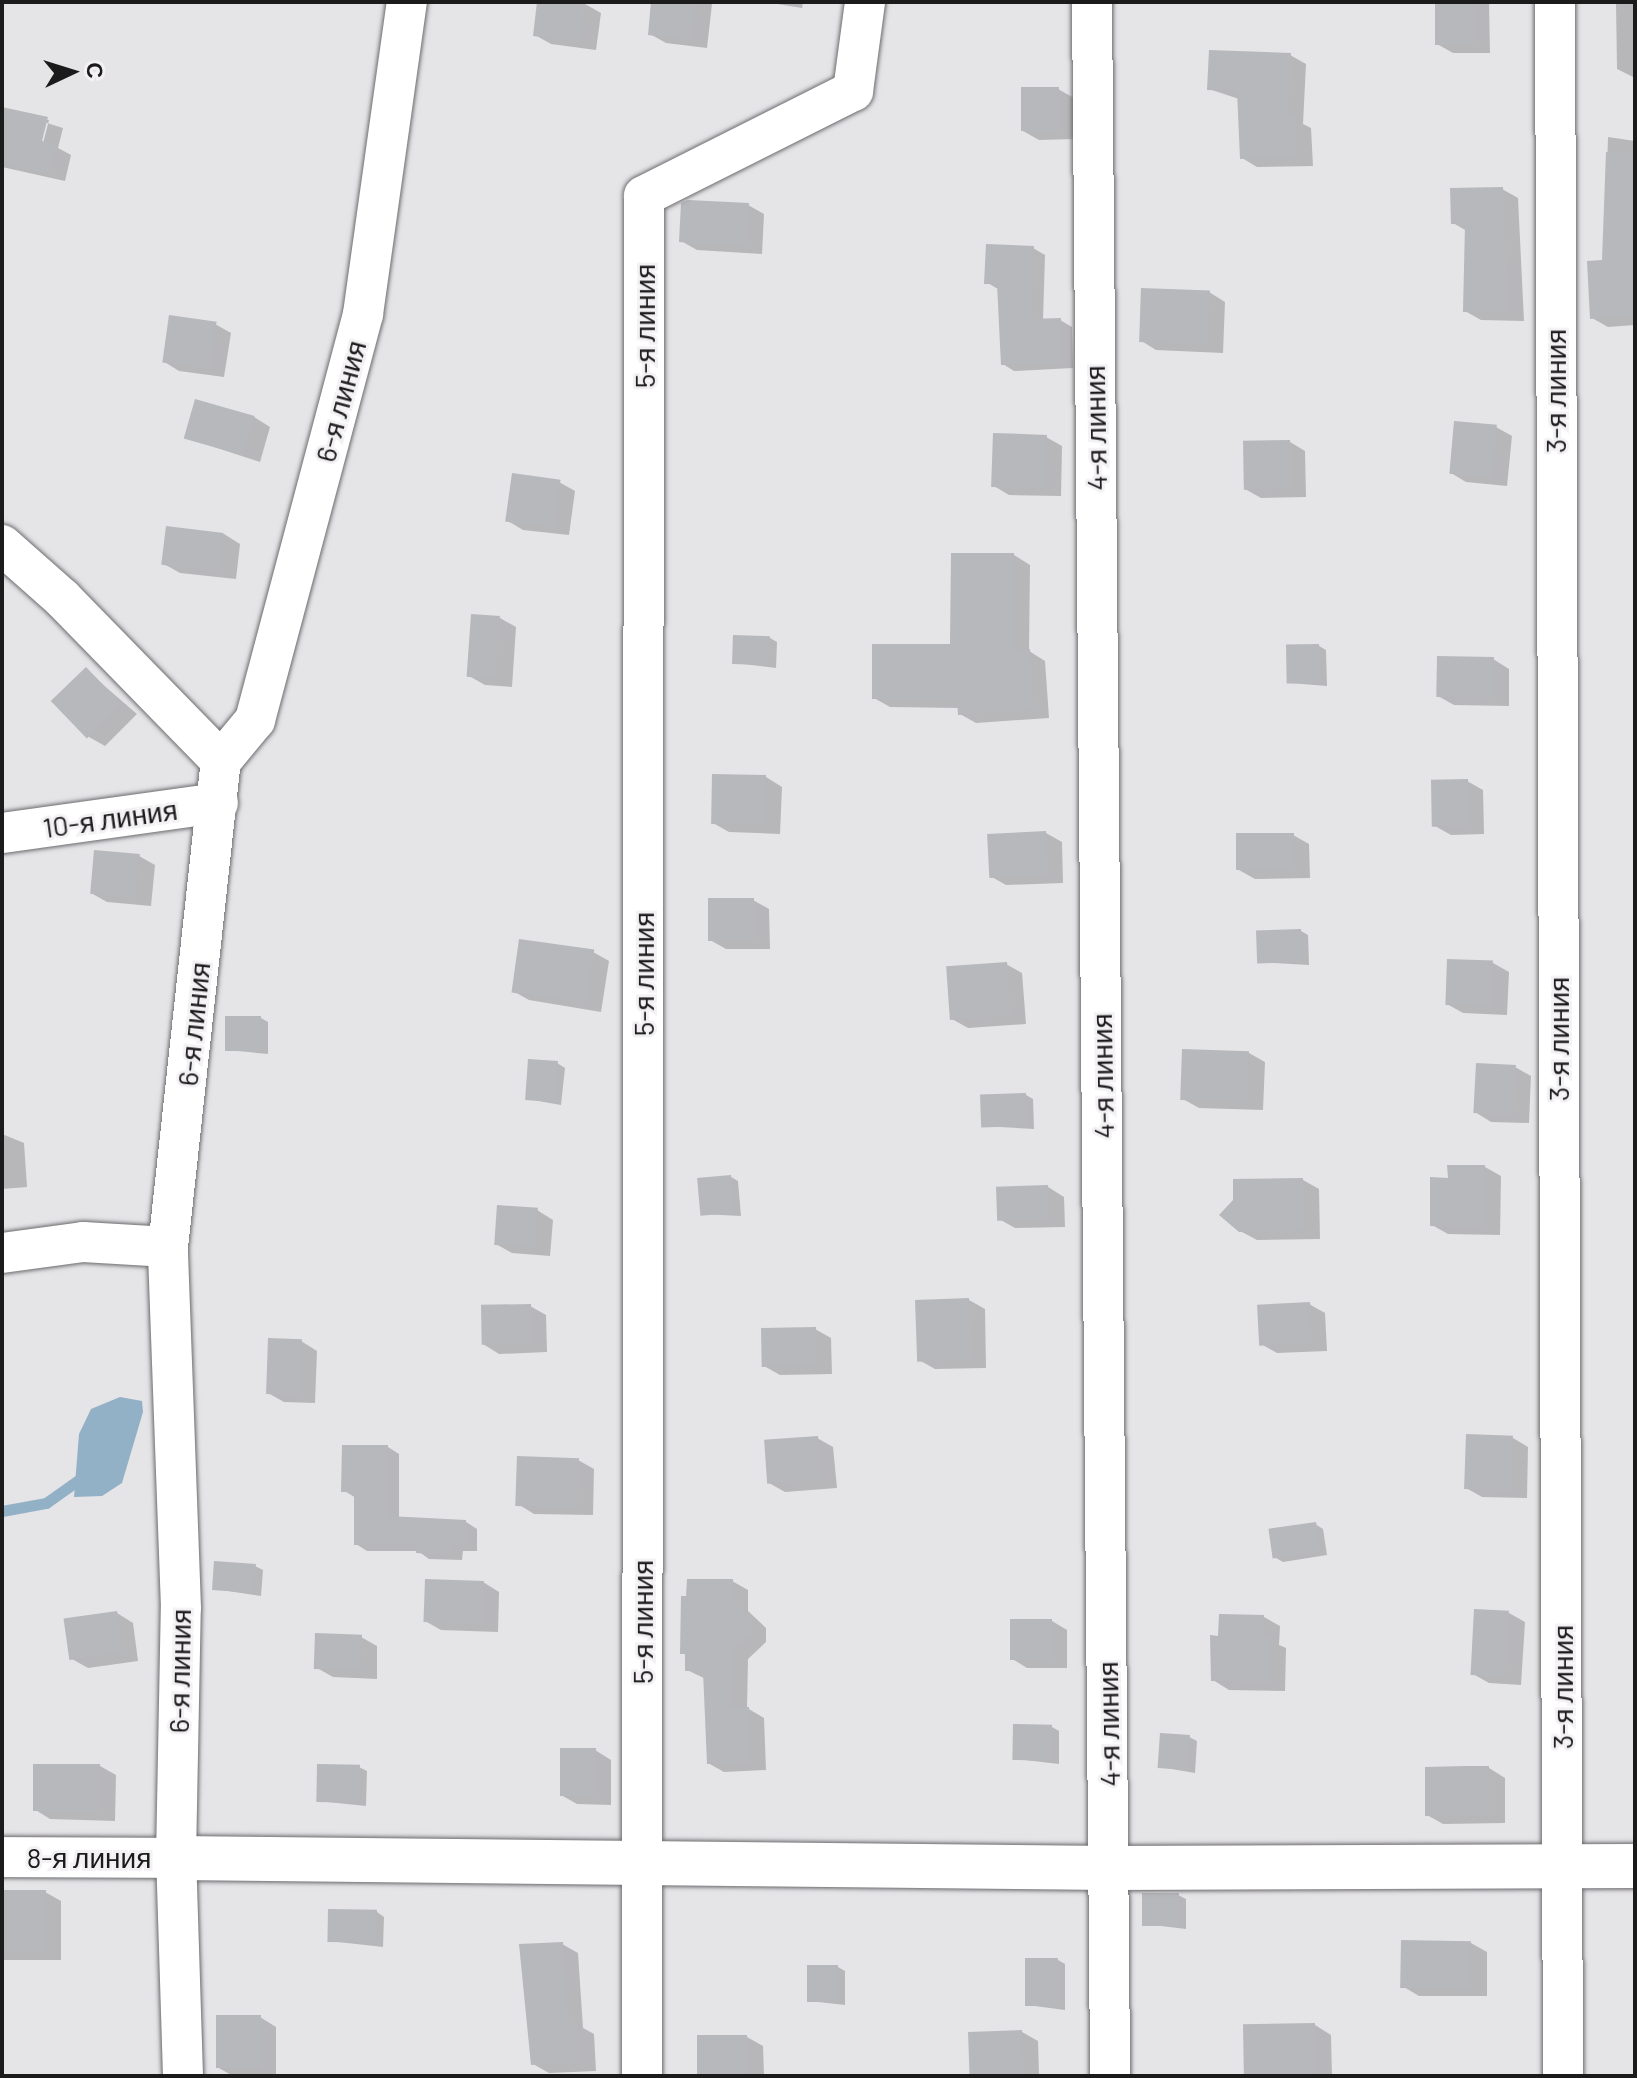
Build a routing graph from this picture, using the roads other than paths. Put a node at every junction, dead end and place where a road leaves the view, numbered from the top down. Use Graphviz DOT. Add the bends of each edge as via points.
graph roads {
  1 [pos="407,2"];
  2 [pos="865,2"];
  3 [pos="1092,2"];
  4 [pos="1555,2"];
  5 [pos="2,545"];
  6 [pos="221,761"];
  7 [pos="218,803"];
  8 [pos="2,833"];
  9 [pos="168,1247"];
  10 [pos="2,1253"];
  11 [pos="2,1857"];
  12 [pos="176,1858"];
  13 [pos="642,1863"];
  14 [pos="1562,1866"];
  15 [pos="1635,1866"];
  16 [pos="1110,1868"];
  17 [pos="183,2076"];
  18 [pos="642,2076"];
  19 [pos="1110,2076"];
  20 [pos="1563,2076"];
  1 -- 6 [label="street, 6-я линия" via="363,314 255,720"];
  2 -- 13 [label="street, 5-я линия" via="853,91 644,196"];
  3 -- 16 [label="street, 4-я линия"];
  4 -- 14 [label="street, 3-я линия"];
  5 -- 6 [label="street" via="62,598"];
  6 -- 7 [label="street, 6-я линия"];
  7 -- 8 [label="street, 10-я линия"];
  7 -- 9 [label="street, 6-я линия"];
  9 -- 10 [label="street" via="83,1242"];
  9 -- 12 [label="street, 6-я линия" via="181,1608"];
  11 -- 12 [label="street, 8-я линия"];
  12 -- 13 [label="street"];
  12 -- 17 [label="street, 6-я линия"];
  13 -- 16 [label="street"];
  13 -- 18 [label="street, 5-я линия"];
  14 -- 15 [label="street"];
  14 -- 16 [label="street"];
  14 -- 20 [label="street, 3-я линия"];
  16 -- 19 [label="street, 4-я линия"];
}
